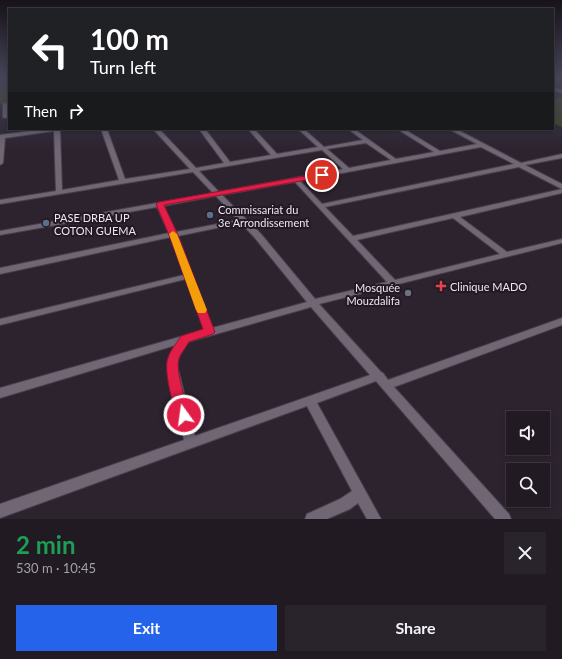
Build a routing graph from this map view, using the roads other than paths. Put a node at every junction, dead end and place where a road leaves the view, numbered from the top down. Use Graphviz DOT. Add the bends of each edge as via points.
graph roads {
  1 [pos="5,104"];
  2 [pos="4,117"];
  3 [pos="49,130"];
  4 [pos="56,130"];
  5 [pos="104,130"];
  6 [pos="157,130"];
  7 [pos="203,130"];
  8 [pos="252,130"];
  9 [pos="302,130"];
  10 [pos="352,130"];
  11 [pos="402,130"];
  12 [pos="454,130"];
  13 [pos="1,137"];
  14 [pos="367,140"];
  15 [pos="482,145"];
  16 [pos="323,148"];
  17 [pos="439,153"];
  18 [pos="275,156"];
  19 [pos="562,156"];
  20 [pos="395,161"];
  21 [pos="0,163"];
  22 [pos="228,164"];
  23 [pos="521,166"];
  24 [pos="196,170"];
  25 [pos="347,170"];
  26 [pos="296,180"];
  27 [pos="122,181"];
  28 [pos="562,188"];
  29 [pos="562,191"];
  30 [pos="59,192"];
  31 [pos="218,194"];
  32 [pos="0,202"];
  33 [pos="159,204"];
  34 [pos="321,206"];
  35 [pos="454,215"];
  36 [pos="243,221"];
  37 [pos="0,233"];
  38 [pos="174,235"];
  39 [pos="352,238"];
  40 [pos="562,241"];
  41 [pos="506,255"];
  42 [pos="0,271"];
  43 [pos="189,276"];
  44 [pos="393,284"];
  45 [pos="313,303"];
  46 [pos="562,321"];
  47 [pos="0,322"];
  48 [pos="209,332"];
  49 [pos="185,339"];
  50 [pos="382,380"];
  51 [pos="0,393"];
  52 [pos="310,401"];
  53 [pos="191,443"];
  54 [pos="360,493"];
  55 [pos="0,511"];
  56 [pos="312,519"];
  57 [pos="374,519"];
  58 [pos="504,519"];
  1 -- 2 [label="street"];
  3 -- 13 [label="street"];
  4 -- 30 [label="street"];
  5 -- 27 [label="street"];
  6 -- 24 [label="street"];
  7 -- 22 [label="street"];
  8 -- 18 [label="street"];
  9 -- 16 [label="street"];
  10 -- 14 [label="street"];
  11 -- 17 [label="street"];
  12 -- 15 [label="street"];
  13 -- 21 [label="street"];
  14 -- 16 [label="street"];
  14 -- 20 [label="street"];
  15 -- 17 [label="street"];
  15 -- 23 [label="street"];
  16 -- 18 [label="street"];
  16 -- 25 [label="street"];
  17 -- 20 [label="street"];
  18 -- 22 [label="street"];
  19 -- 23 [label="street"];
  20 -- 25 [label="street"];
  22 -- 24 [label="street"];
  23 -- 28 [label="street"];
  23 -- 34 [label="street"];
  24 -- 27 [label="street"];
  24 -- 31 [label="street"];
  25 -- 26 [label="street"];
  26 -- 31 [label="street"];
  26 -- 34 [label="street"];
  27 -- 30 [label="street"];
  29 -- 35 [label="street"];
  30 -- 32 [label="street"];
  31 -- 33 [label="street"];
  31 -- 36 [label="street"];
  33 -- 37 [label="street"];
  33 -- 38 [label="street"];
  34 -- 39 [label="street"];
  35 -- 39 [label="street"];
  35 -- 41 [label="street"];
  36 -- 38 [label="street"];
  36 -- 45 [label="street"];
  38 -- 42 [label="street"];
  38 -- 43 [label="street"];
  39 -- 44 [label="street"];
  40 -- 41 [label="street"];
  41 -- 44 [label="street"];
  43 -- 47 [label="street"];
  43 -- 48 [label="street"];
  44 -- 45 [label="street"];
  45 -- 48 [label="street"];
  45 -- 50 [label="street"];
  46 -- 50 [label="street"];
  48 -- 49 [label="street"];
  49 -- 51 [label="street"];
  49 -- 53 [label="street" via="172,365"];
  50 -- 52 [label="street"];
  50 -- 58 [label="street"];
  52 -- 53 [label="street"];
  52 -- 54 [label="street"];
  53 -- 55 [label="street"];
  54 -- 56 [label="street" via="345,504"];
  54 -- 57 [label="street"];
}
